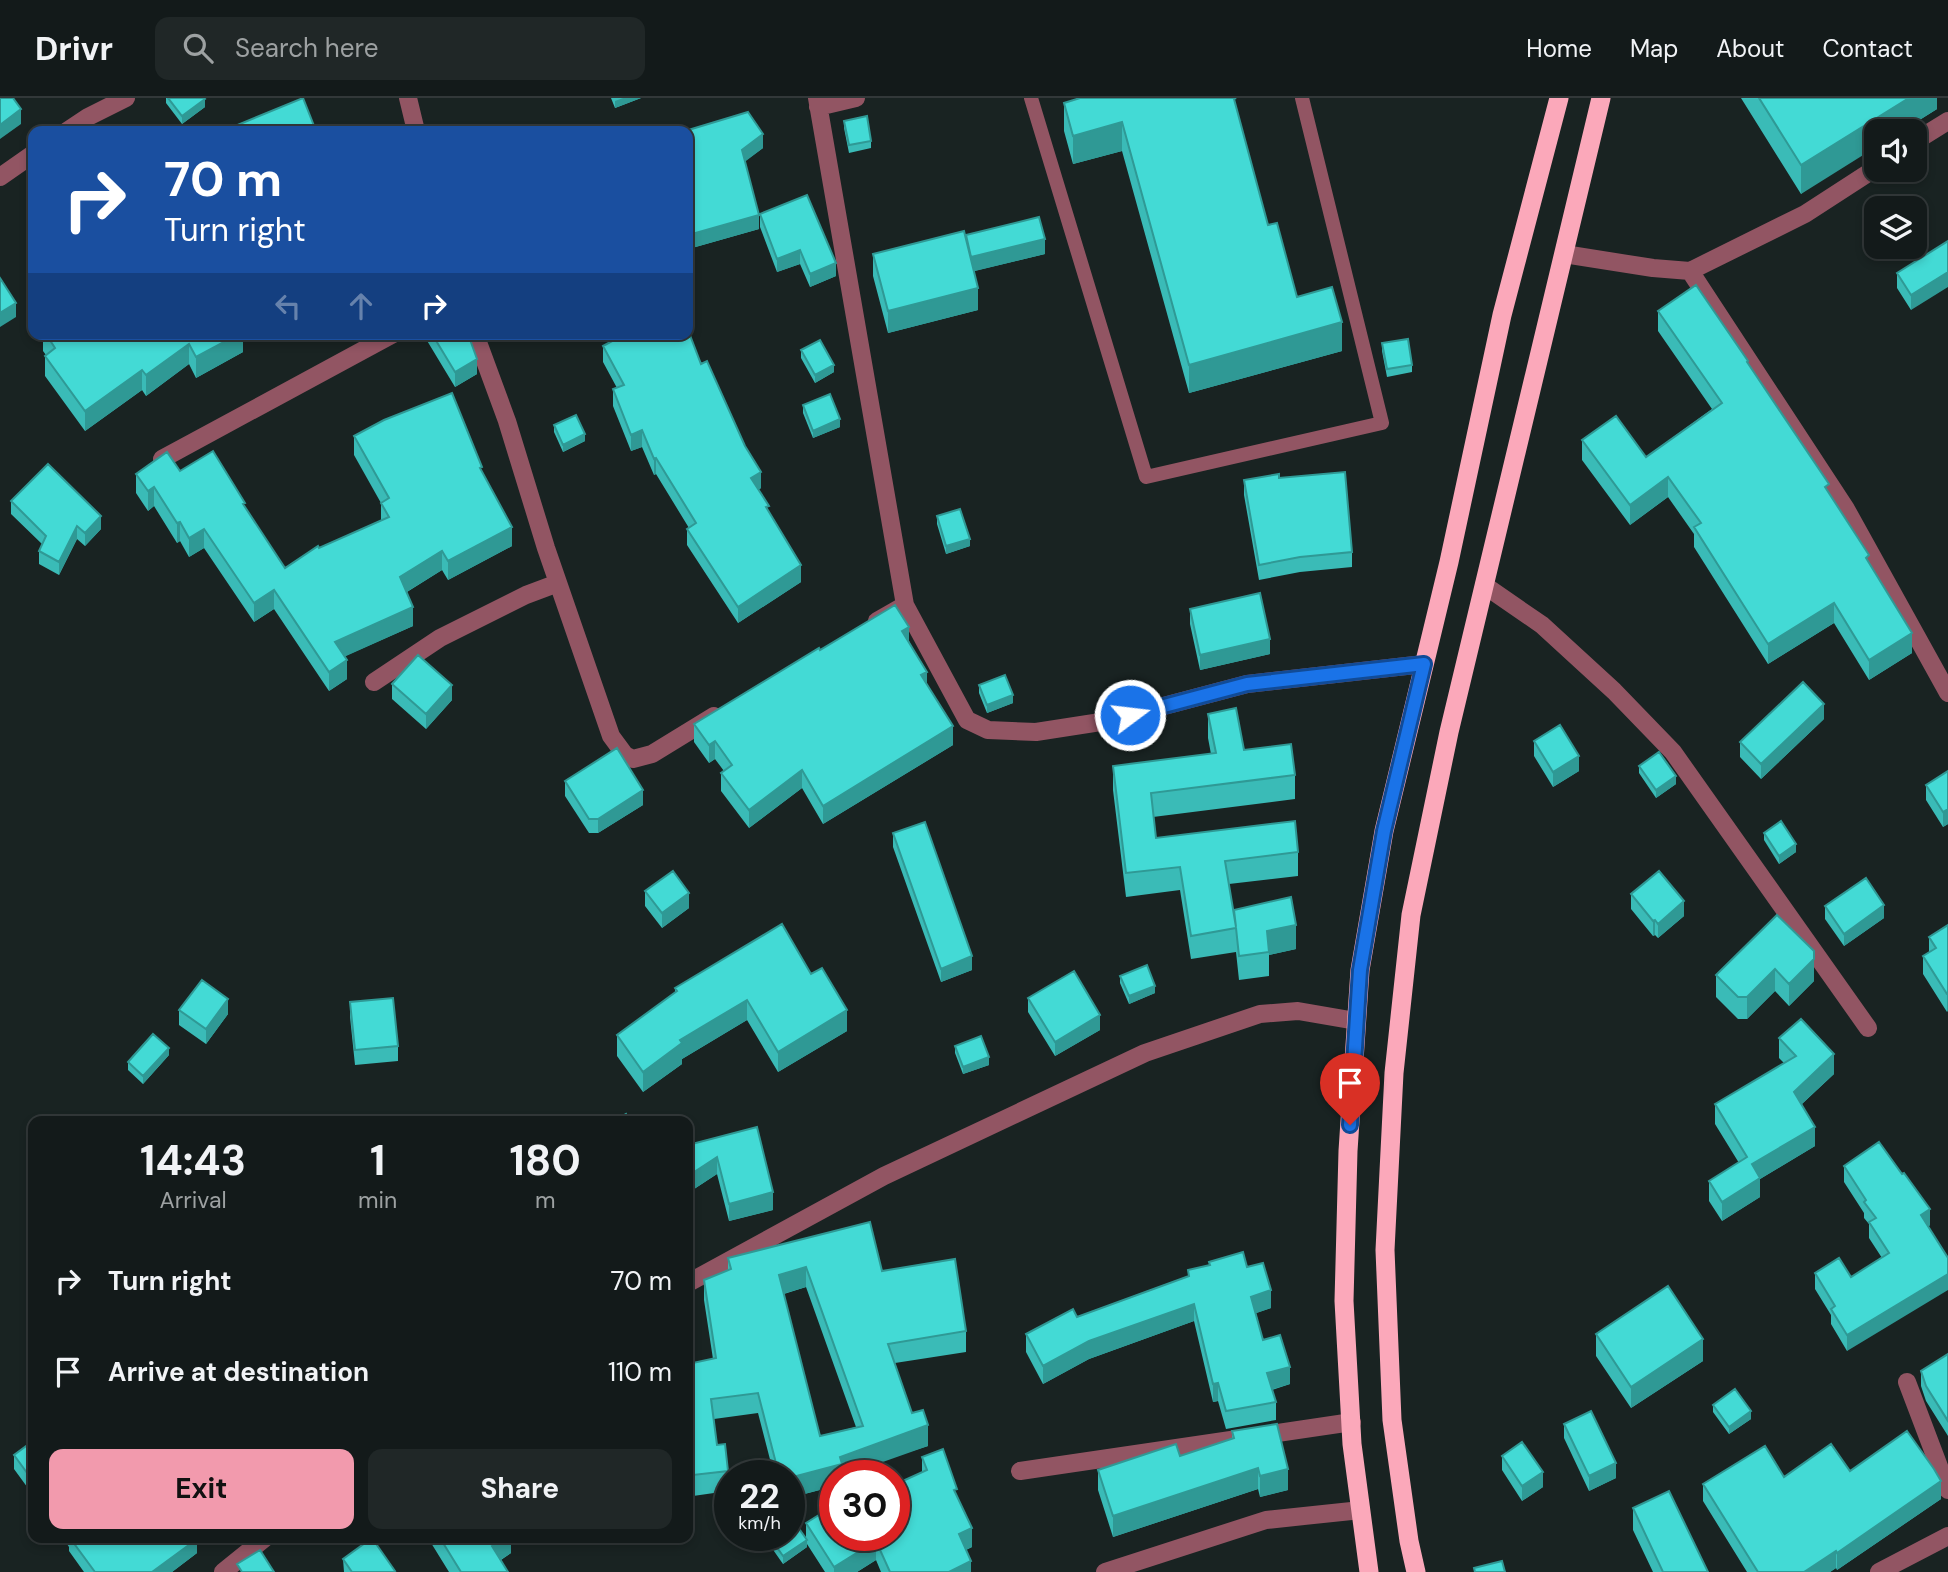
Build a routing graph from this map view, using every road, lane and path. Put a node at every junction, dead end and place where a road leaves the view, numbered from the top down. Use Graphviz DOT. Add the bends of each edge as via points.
graph roads {
  1 [pos="126,98"];
  2 [pos="408,98"];
  3 [pos="856,98"];
  4 [pos="1031,98"];
  5 [pos="1302,98"];
  6 [pos="1601,98"];
  7 [pos="1556,101"];
  8 [pos="818,102"];
  9 [pos="1948,121"];
  10 [pos="74,126"];
  11 [pos="415,126"];
  12 [pos="1927,134"];
  13 [pos="28,157"];
  14 [pos="1864,176"];
  15 [pos="0,177"];
  16 [pos="1563,254"];
  17 [pos="1690,271"];
  18 [pos="382,340"];
  19 [pos="477,340"];
  20 [pos="162,459"];
  21 [pos="558,583"];
  22 [pos="1484,585"];
  23 [pos="905,606"];
  24 [pos="861,629"];
  25 [pos="1424,664"];
  26 [pos="374,682"];
  27 [pos="1948,693"];
  28 [pos="723,711"];
  29 [pos="1356,1021"];
  30 [pos="1868,1028"];
  31 [pos="693,1280"];
  32 [pos="1907,1382"];
  33 [pos="1352,1422"];
  34 [pos="1020,1471"];
  35 [pos="1948,1490"];
  36 [pos="1361,1510"];
  37 [pos="1948,1536"];
  38 [pos="259,1543"];
  39 [pos="223,1572"];
  40 [pos="1105,1572"];
  41 [pos="1369,1572"];
  42 [pos="1416,1572"];
  43 [pos="1879,1572"];
  1 -- 10 [label="street"];
  2 -- 11 [label="street"];
  3 -- 8 [label="street"];
  4 -- 5 [label="lane" via="1146,477 1382,422"];
  6 -- 16 [label="highway"];
  7 -- 25 [label="highway" via="1502,315"];
  8 -- 23 [label="street"];
  9 -- 12 [label="street"];
  13 -- 15 [label="street"];
  14 -- 17 [label="street" via="1805,214"];
  16 -- 17 [label="street"];
  16 -- 22 [label="highway"];
  17 -- 27 [label="street" via="1846,509"];
  18 -- 20 [label="street"];
  19 -- 21 [label="street"];
  21 -- 26 [label="street" via="440,638"];
  21 -- 28 [label="street" via="611,736 625,755 633,759 652,754"];
  22 -- 30 [label="street" via="1542,625 1674,752"];
  22 -- 42 [label="highway" via="1410,915 1394,1073 1385,1250 1392,1420"];
  23 -- 24 [label="street"];
  23 -- 25 [label="street" via="967,720 988,730 1036,732 1107,721 1247,684"];
  25 -- 29 [label="highway" via="1384,831"];
  29 -- 31 [label="street" via="1298,1011 1260,1014 1145,1053 884,1176"];
  29 -- 33 [label="highway" via="1344,1301"];
  32 -- 35 [label="street"];
  33 -- 34 [label="street"];
  33 -- 36 [label="highway"];
  36 -- 40 [label="street" via="1266,1520"];
  36 -- 41 [label="highway"];
  37 -- 43 [label="street"];
  38 -- 39 [label="street"];
}
